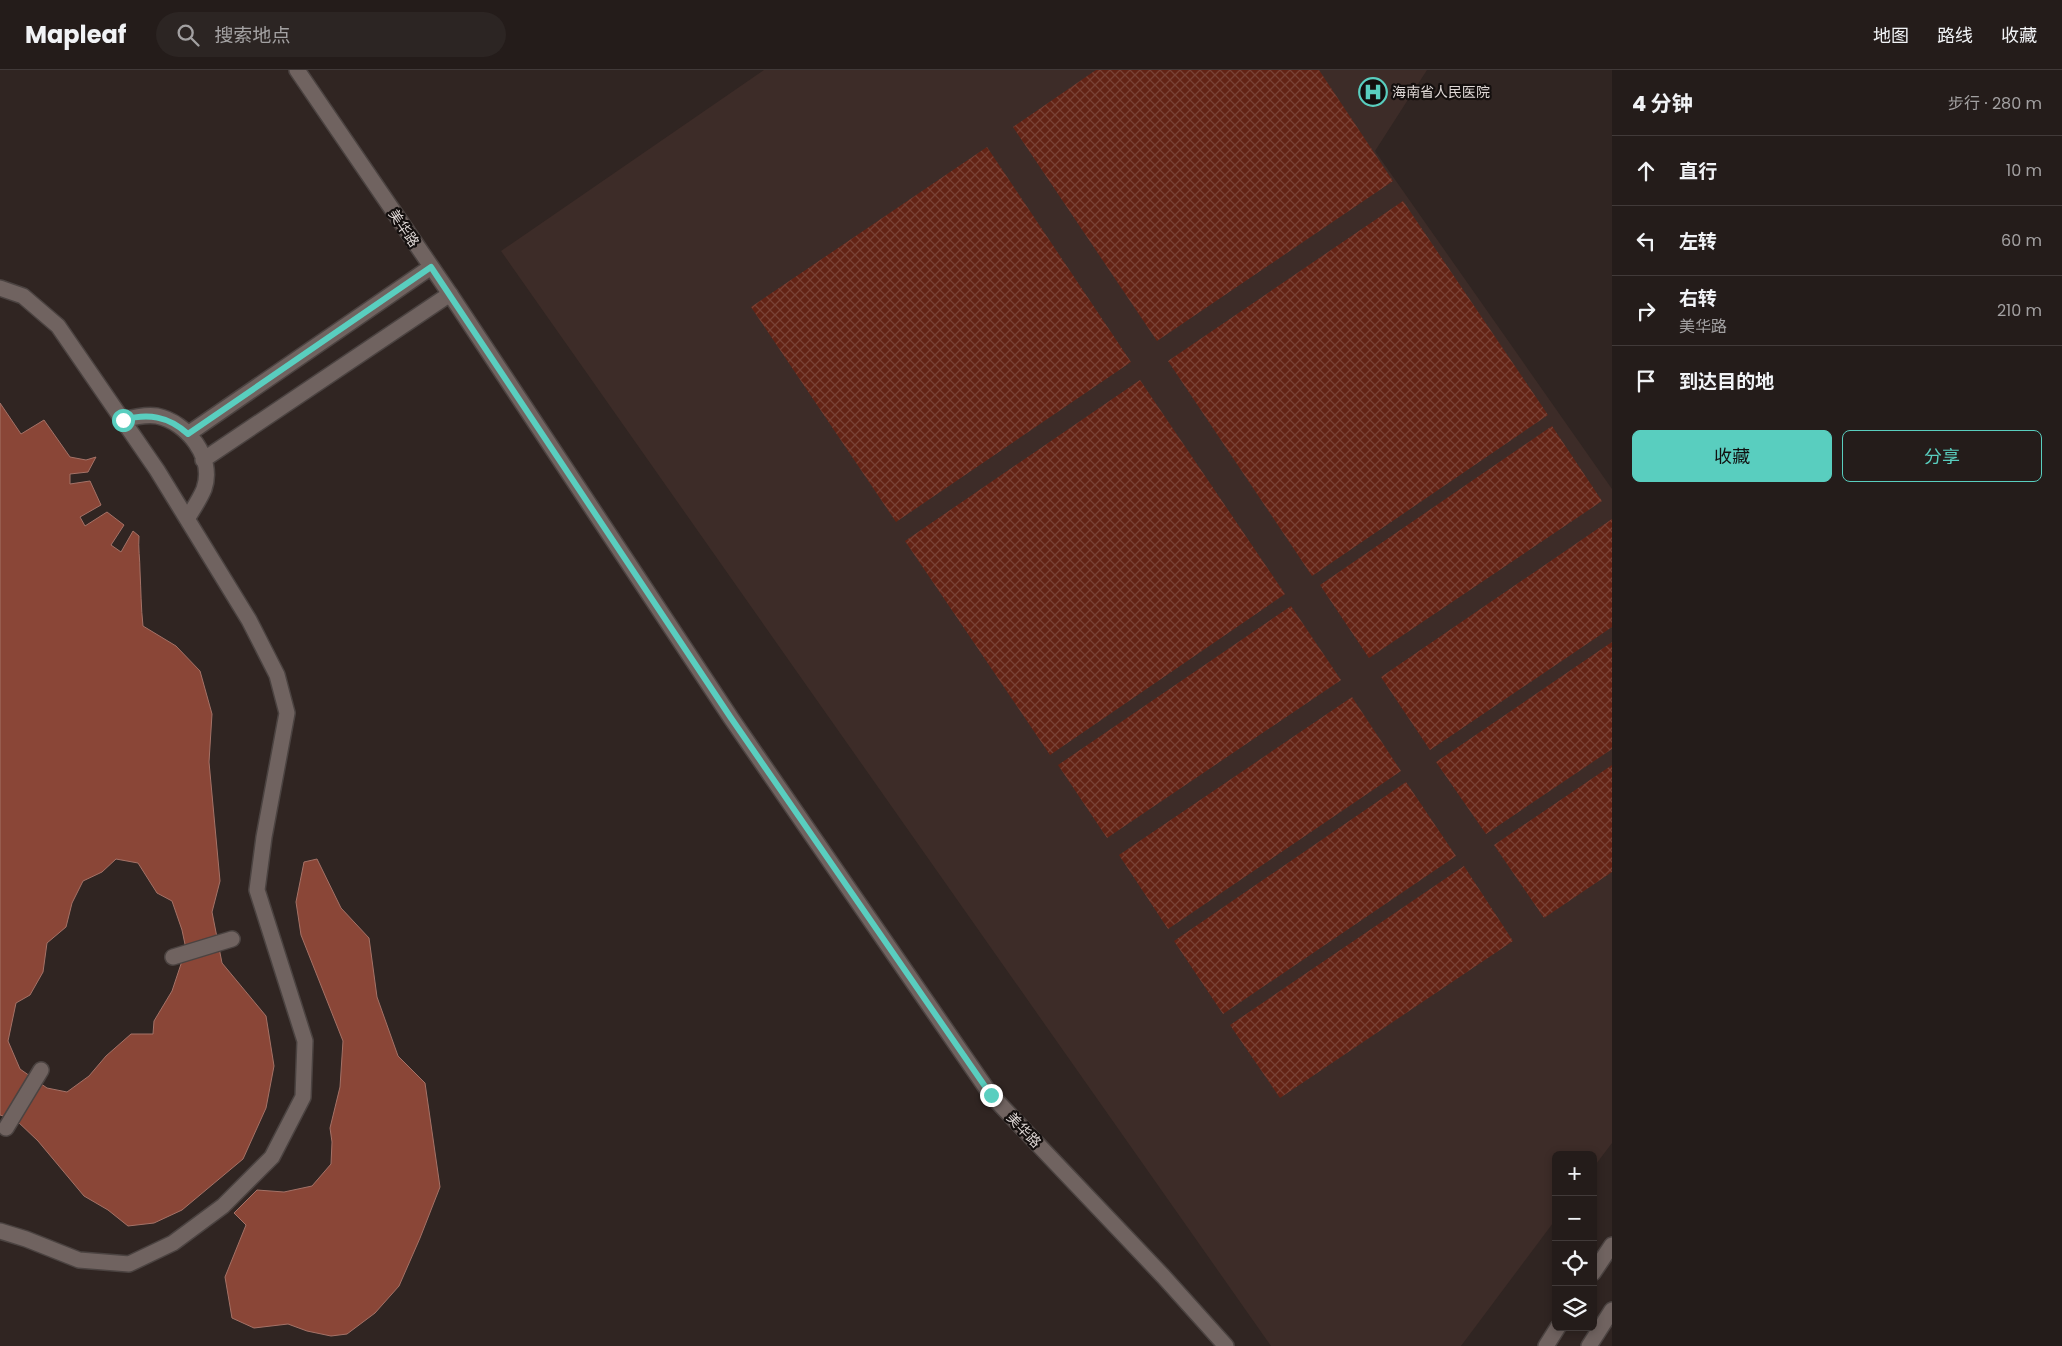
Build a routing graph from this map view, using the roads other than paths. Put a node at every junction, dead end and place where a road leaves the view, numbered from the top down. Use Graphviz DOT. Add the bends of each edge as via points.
graph roads {
  1 [pos="297,70"];
  2 [pos="431,267"];
  3 [pos="0,288"];
  4 [pos="450,294"];
  5 [pos="123,420"];
  6 [pos="188,434"];
  7 [pos="203,460"];
  8 [pos="187,519"];
  9 [pos="232,940"];
  10 [pos="173,957"];
  11 [pos="41,1070"];
  12 [pos="6,1128"];
  13 [pos="0,1231"];
  14 [pos="1612,1245"];
  15 [pos="1597,1267"];
  16 [pos="1612,1310"];
  17 [pos="1555,1331"];
  18 [pos="1226,1346"];
  19 [pos="1546,1346"];
  20 [pos="1589,1346"];
  1 -- 2 [label="street, 美华路"];
  2 -- 4 [label="street, 美华路"];
  2 -- 6 [label="street"];
  3 -- 5 [label="street" via="23,296 58,326"];
  4 -- 7 [label="street"];
  4 -- 18 [label="street, 美华路" via="726,709 991,1095"];
  5 -- 6 [label="street" via="157,416"];
  5 -- 8 [label="street"];
  6 -- 7 [label="street"];
  7 -- 8 [label="street" via="206,469 204,488"];
  8 -- 13 [label="street" via="271,659 287,713 257,890 304,1040 303,1097 272,1157 223,1206 173,1243 129,1264 79,1260"];
  9 -- 10 [label="street"];
  11 -- 12 [label="street"];
  14 -- 15 [label="street"];
  16 -- 20 [label="street"];
  17 -- 19 [label="street"];
}
